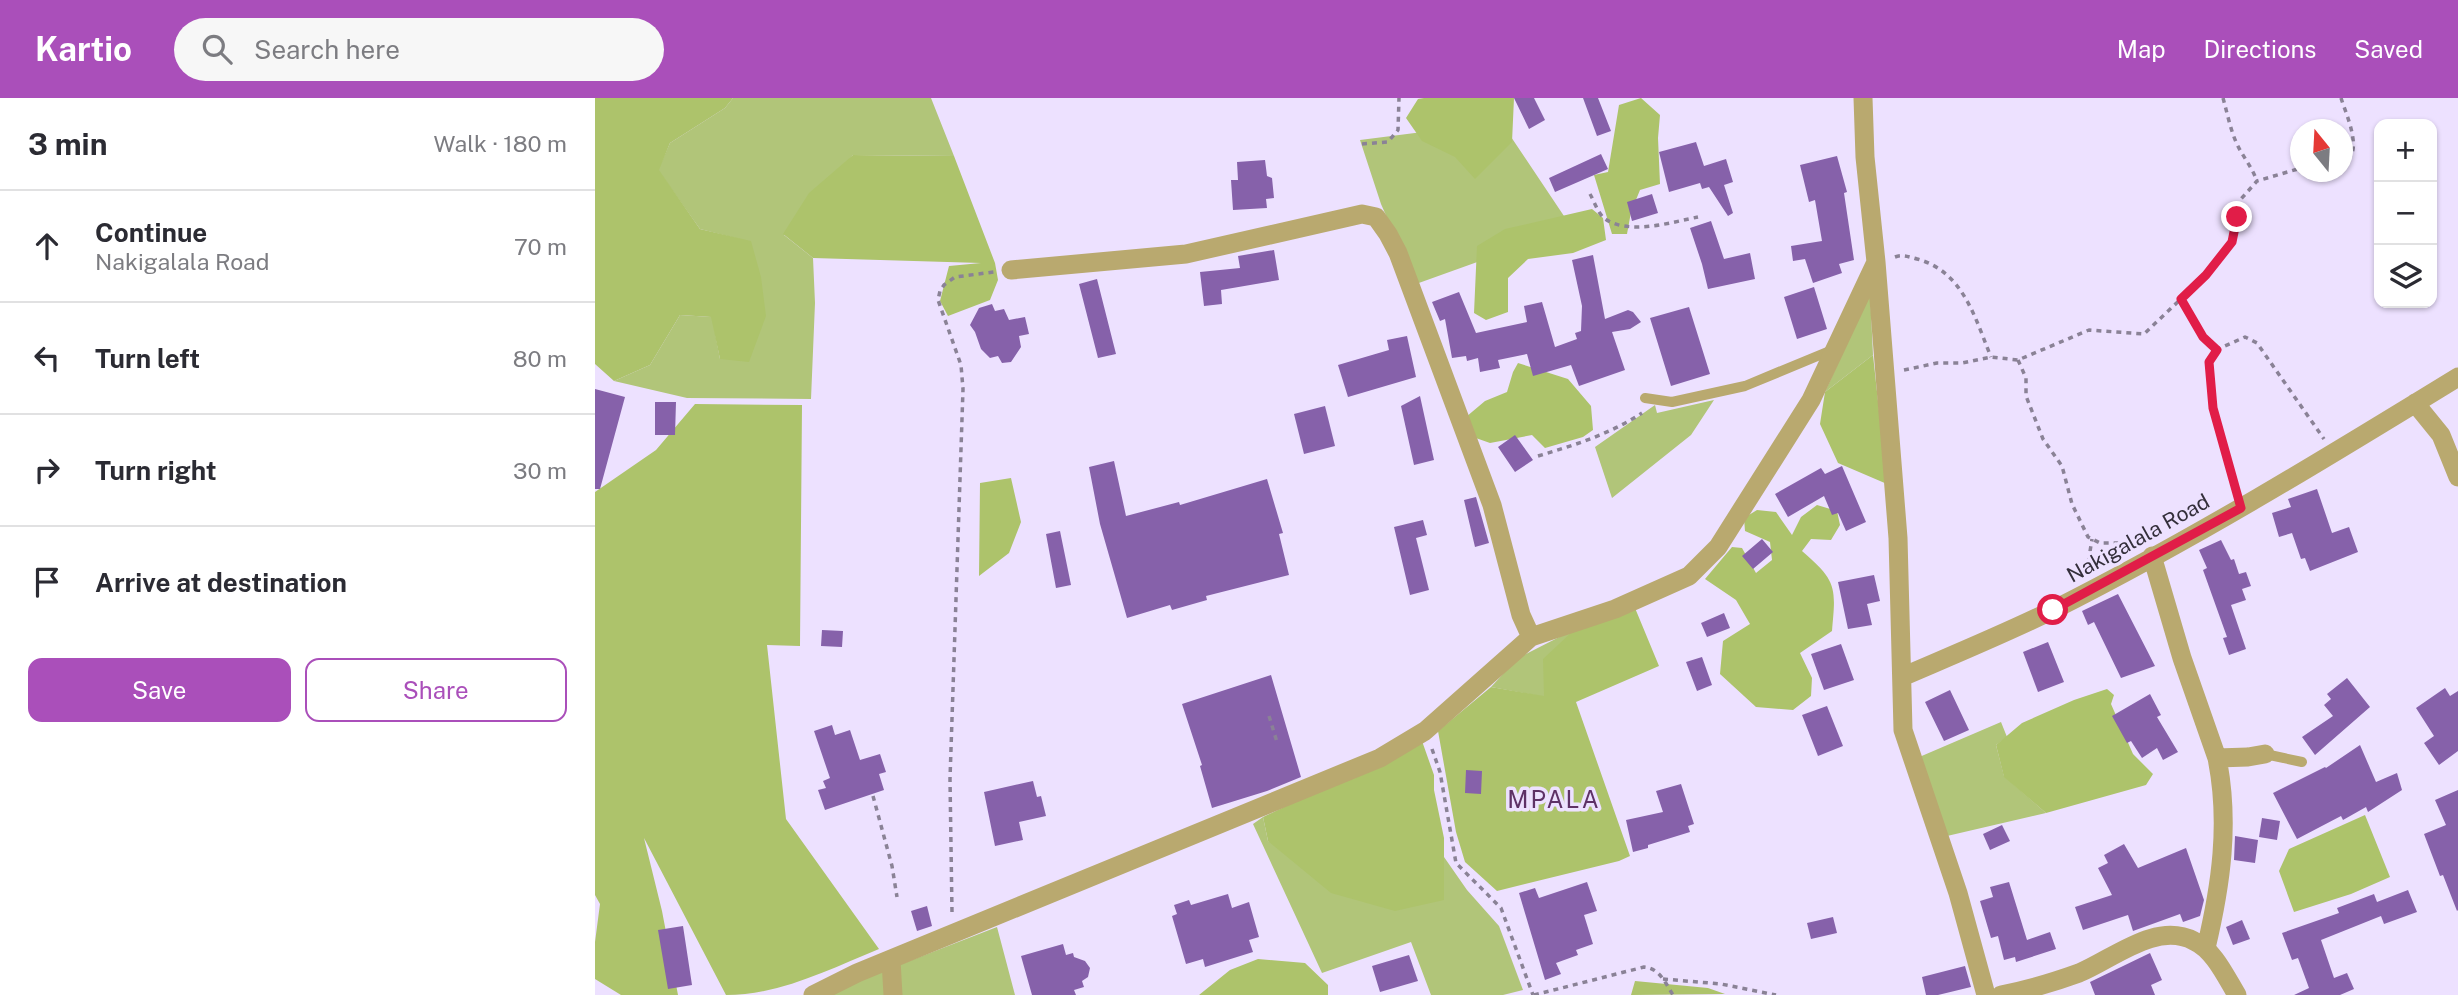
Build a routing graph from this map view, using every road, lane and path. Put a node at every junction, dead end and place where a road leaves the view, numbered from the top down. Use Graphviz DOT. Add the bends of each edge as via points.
graph roads {
  1 [pos="1399,98"];
  2 [pos="1863,98"];
  3 [pos="2223,98"];
  4 [pos="2341,98"];
  5 [pos="2348,119"];
  6 [pos="1362,144"];
  7 [pos="2290,172"];
  8 [pos="2257,181"];
  9 [pos="1590,194"];
  10 [pos="1698,216"];
  11 [pos="1877,262"];
  12 [pos="1011,270"];
  13 [pos="2181,299"];
  14 [pos="1835,349"];
  15 [pos="2217,350"];
  16 [pos="1991,357"];
  17 [pos="2018,360"];
  18 [pos="1885,375"];
  19 [pos="2458,377"];
  20 [pos="1645,398"];
  21 [pos="1661,401"];
  22 [pos="2415,403"];
  23 [pos="2333,453"];
  24 [pos="1538,456"];
  25 [pos="2458,477"];
  26 [pos="2241,508"];
  27 [pos="2092,539"];
  28 [pos="2152,556"];
  29 [pos="2093,588"];
  30 [pos="1531,638"];
  31 [pos="1902,677"];
  32 [pos="1269,716"];
  33 [pos="1425,731"];
  34 [pos="1277,742"];
  35 [pos="2265,754"];
  36 [pos="2217,758"];
  37 [pos="2302,762"];
  38 [pos="873,796"];
  39 [pos="897,897"];
  40 [pos="953,935"];
  41 [pos="2206,948"];
  42 [pos="891,960"];
  43 [pos="1663,979"];
  44 [pos="813,995"];
  45 [pos="893,995"];
  46 [pos="1534,995"];
  47 [pos="1673,995"];
  48 [pos="1776,995"];
  49 [pos="1986,995"];
  50 [pos="2001,995"];
  51 [pos="2237,995"];
  1 -- 6 [label="path" via="1398,131 1388,142"];
  2 -- 11 [label="street"];
  3 -- 8 [label="path" via="2234,139"];
  4 -- 5 [label="path"];
  7 -- 8 [label="path"];
  8 -- 13 [label="path" via="2241,199 2232,242"];
  9 -- 10 [label="path" via="1603,218 1622,225 1654,227"];
  11 -- 14 [label="street"];
  11 -- 16 [label="path" via="1901,255 1926,261 1950,275 1969,303"];
  11 -- 18 [label="street"];
  12 -- 30 [label="street" via="1186,254 1361,215 1375,217 1398,253 1492,505"];
  12 -- 40 [label="path" via="955,277 944,285 938,300 961,365 963,389 950,779"];
  13 -- 15 [label="path" via="2203,337"];
  13 -- 17 [label="path" via="2144,334 2088,330"];
  14 -- 21 [label="lane" via="1745,386"];
  14 -- 30 [label="street" via="1811,400 1718,547 1689,576 1615,609"];
  15 -- 23 [label="path" via="2245,337 2257,343"];
  15 -- 26 [label="path" via="2209,362 2213,408"];
  16 -- 17 [label="path"];
  16 -- 18 [label="path"];
  17 -- 27 [label="path" via="2043,439 2062,466 2072,504"];
  18 -- 31 [label="street" via="1898,538"];
  19 -- 22 [label="street, Nakigalala Road"];
  20 -- 21 [label="lane"];
  21 -- 24 [label="path" via="1625,424"];
  22 -- 23 [label="street, Nakigalala Road"];
  22 -- 25 [label="street" via="2441,435"];
  23 -- 26 [label="street, Nakigalala Road"];
  26 -- 28 [label="street, Nakigalala Road"];
  27 -- 28 [label="path" via="2129,543"];
  27 -- 29 [label="path" via="2088,564"];
  28 -- 29 [label="street, Nakigalala Road"];
  28 -- 36 [label="street"];
  29 -- 31 [label="street, Nakigalala Road"];
  30 -- 33 [label="street"];
  31 -- 49 [label="street" via="1903,730 1958,893"];
  32 -- 34 [label="path"];
  33 -- 40 [label="street" via="1380,758"];
  33 -- 46 [label="path" via="1440,772 1456,863 1501,908"];
  35 -- 36 [label="street"];
  35 -- 37 [label="lane"];
  36 -- 41 [label="street" via="2224,841"];
  38 -- 39 [label="path"];
  40 -- 42 [label="street"];
  41 -- 50 [label="street" via="2176,936 2156,938 2082,972"];
  41 -- 51 [label="street"];
  42 -- 44 [label="street"];
  42 -- 45 [label="street"];
  43 -- 46 [label="path" via="1653,968 1643,967"];
  43 -- 47 [label="path"];
  43 -- 48 [label="path"];
}
